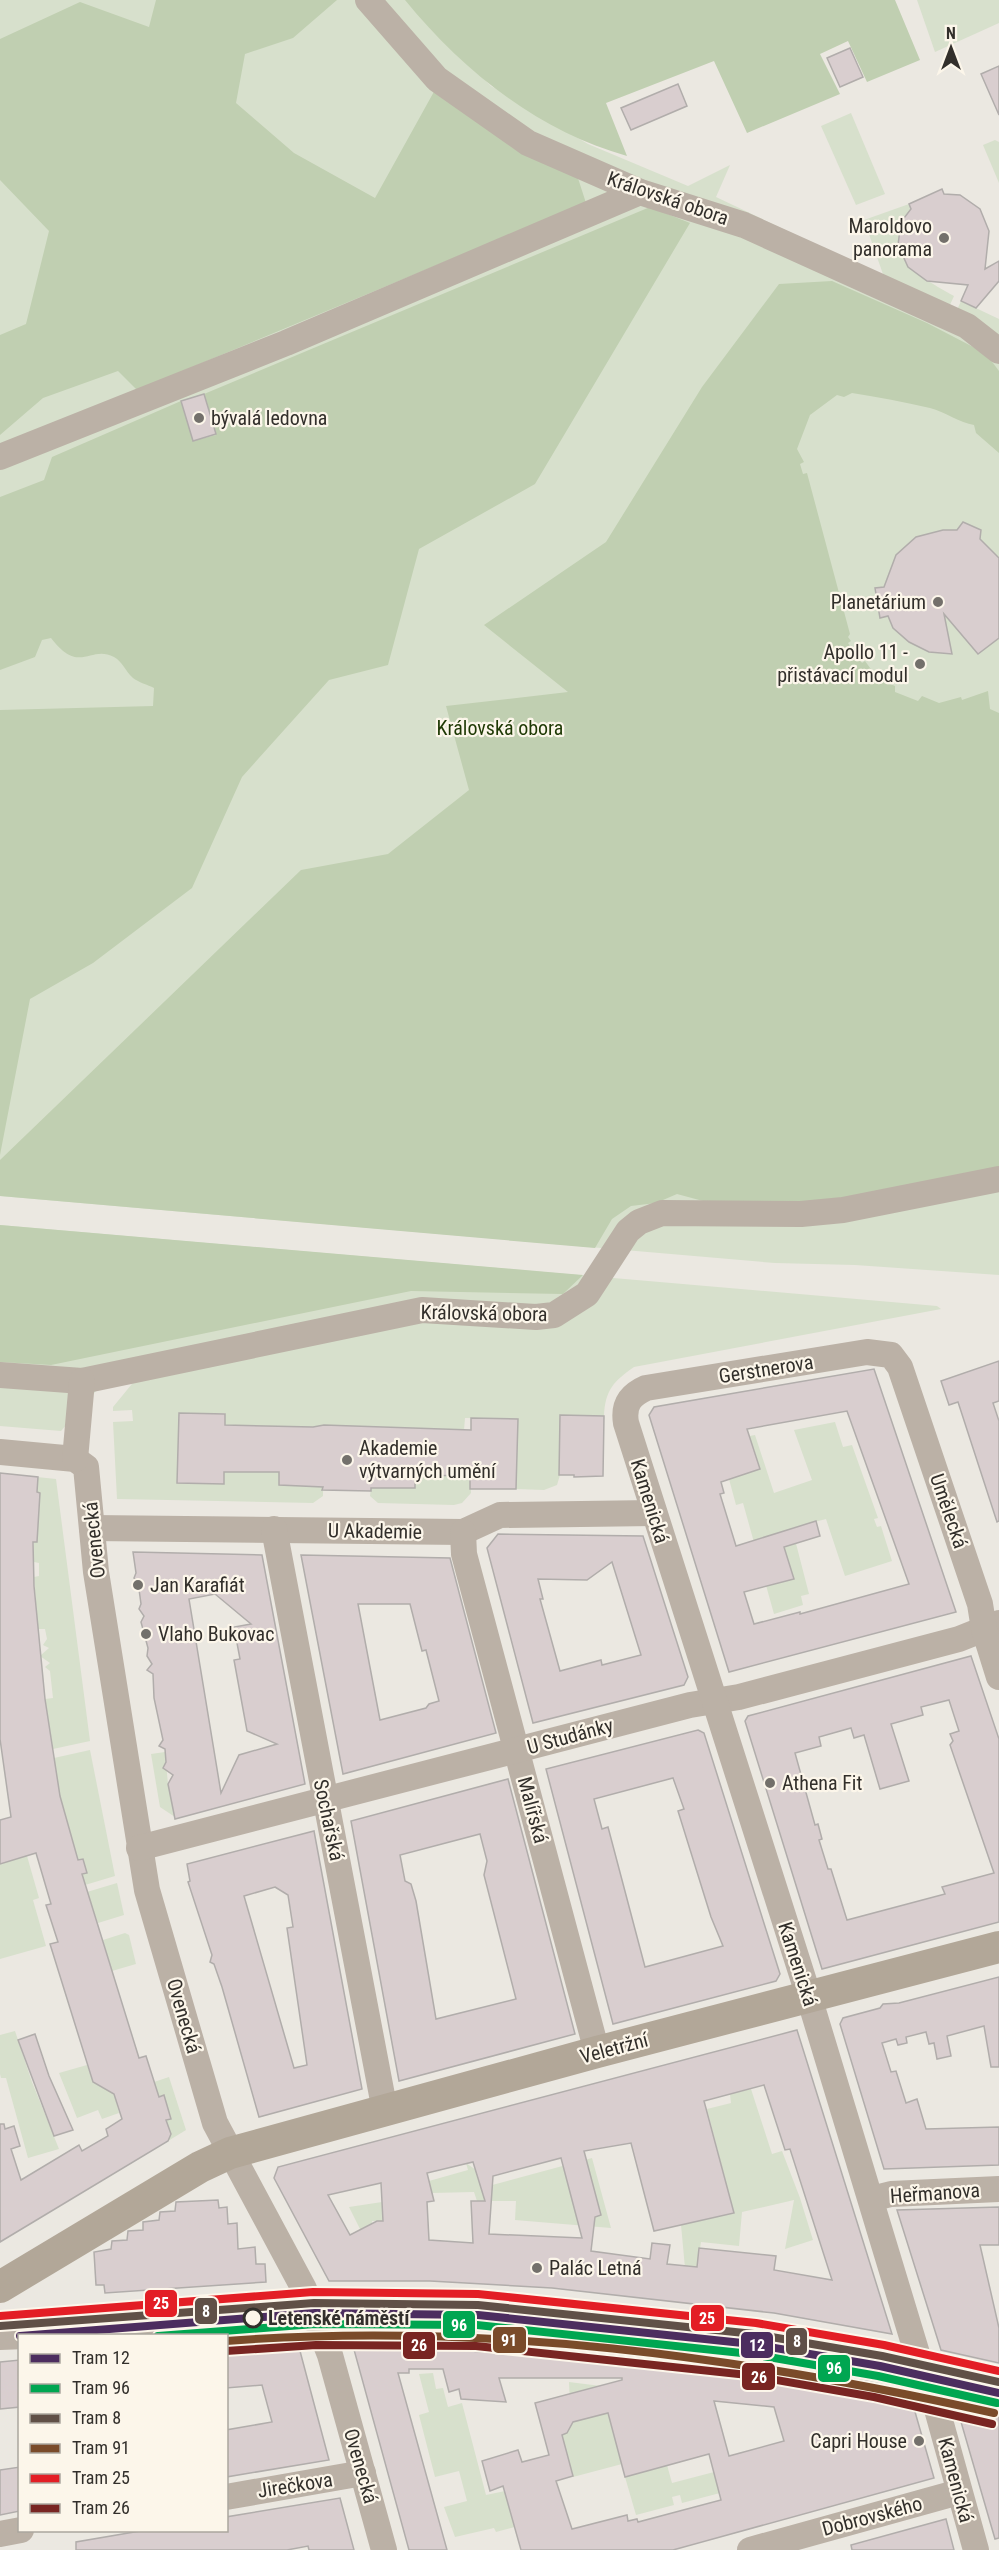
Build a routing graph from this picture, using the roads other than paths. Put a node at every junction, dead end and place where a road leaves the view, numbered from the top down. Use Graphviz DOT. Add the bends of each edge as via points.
graph roads {
  1 [pos="368,0"];
  2 [pos="640,192"];
  3 [pos="999,351"];
  4 [pos="0,458"];
  5 [pos="999,1179"];
  6 [pos="885,1353"];
  7 [pos="0,1374"];
  8 [pos="82,1380"];
  9 [pos="646,1388"];
  10 [pos="0,1452"];
  11 [pos="75,1459"];
  12 [pos="654,1513"];
  13 [pos="92,1528"];
  14 [pos="274,1529"];
  15 [pos="463,1532"];
  16 [pos="991,1626"];
  17 [pos="999,1677"];
  18 [pos="714,1701"];
  19 [pos="517,1750"];
  20 [pos="326,1800"];
  21 [pos="139,1848"];
  22 [pos="999,1947"];
  23 [pos="808,1996"];
  24 [pos="597,2052"];
  25 [pos="385,2111"];
  26 [pos="230,2153"];
  27 [pos="999,2189"];
  28 [pos="871,2199"];
  29 [pos="0,2286"];
  30 [pos="313,2309"];
  31 [pos="131,2334"];
  32 [pos="18,2336"];
  33 [pos="0,2337"];
  34 [pos="922,2370"];
  35 [pos="999,2388"];
  36 [pos="363,2473"];
  37 [pos="959,2492"];
  38 [pos="228,2497"];
  39 [pos="18,2531"];
  40 [pos="0,2534"];
  41 [pos="384,2550"];
  42 [pos="750,2550"];
  43 [pos="976,2550"];
  1 -- 2 [label="street, Královská obora" via="438,79 528,142"];
  2 -- 3 [label="street, Královská obora" via="744,225 967,326"];
  2 -- 4 [label="street" via="286,343"];
  5 -- 8 [label="street, Královská obora" via="843,1210 801,1214 662,1213 628,1231 587,1294 554,1316 422,1310"];
  6 -- 9 [label="street, Gerstnerova" via="867,1352"];
  6 -- 16 [label="street, Umělecká" via="900,1367 980,1604"];
  7 -- 8 [label="street, Královská obora"];
  8 -- 11 [label="street"];
  9 -- 12 [label="street, Kamenická" via="632,1395 625,1413"];
  10 -- 11 [label="street"];
  11 -- 13 [label="street, Ovenecká" via="86,1467"];
  12 -- 15 [label="street, U Akademie" via="500,1515"];
  12 -- 18 [label="street, Kamenická"];
  13 -- 14 [label="street, U Akademie"];
  13 -- 21 [label="street, Ovenecká"];
  14 -- 15 [label="street, U Akademie"];
  14 -- 20 [label="street, Sochařská"];
  15 -- 19 [label="street, Malířská" via="464,1554"];
  16 -- 17 [label="street, Umělecká"];
  16 -- 18 [label="street, U Studánky" via="925,1648"];
  18 -- 19 [label="street, U Studánky"];
  18 -- 23 [label="street, Kamenická"];
  19 -- 20 [label="street, U Studánky"];
  19 -- 24 [label="street, Malířská"];
  20 -- 21 [label="street, U Studánky"];
  20 -- 25 [label="street, Sochařská"];
  21 -- 26 [label="street, Ovenecká" via="147,1890 213,2116"];
  22 -- 23 [label="main road, Veletržní"];
  23 -- 24 [label="main road, Veletržní"];
  23 -- 28 [label="street, Kamenická"];
  24 -- 25 [label="main road, Veletržní"];
  25 -- 26 [label="main road, Veletržní"];
  26 -- 29 [label="main road"];
  26 -- 30 [label="street, Ovenecká"];
  27 -- 28 [label="street, Heřmanova" via="891,2194"];
  28 -- 34 [label="street, Kamenická"];
  30 -- 31 [label="street" via="272,2322"];
  30 -- 34 [label="street" via="418,2308 547,2317 751,2340"];
  30 -- 36 [label="street, Ovenecká"];
  32 -- 33 [label="street"];
  34 -- 35 [label="street"];
  34 -- 37 [label="street, Kamenická" via="933,2395"];
  36 -- 38 [label="street, Jirečkova"];
  36 -- 41 [label="street, Ovenecká"];
  37 -- 42 [label="street, Dobrovského"];
  37 -- 43 [label="street, Kamenická"];
  39 -- 40 [label="street"];
}
